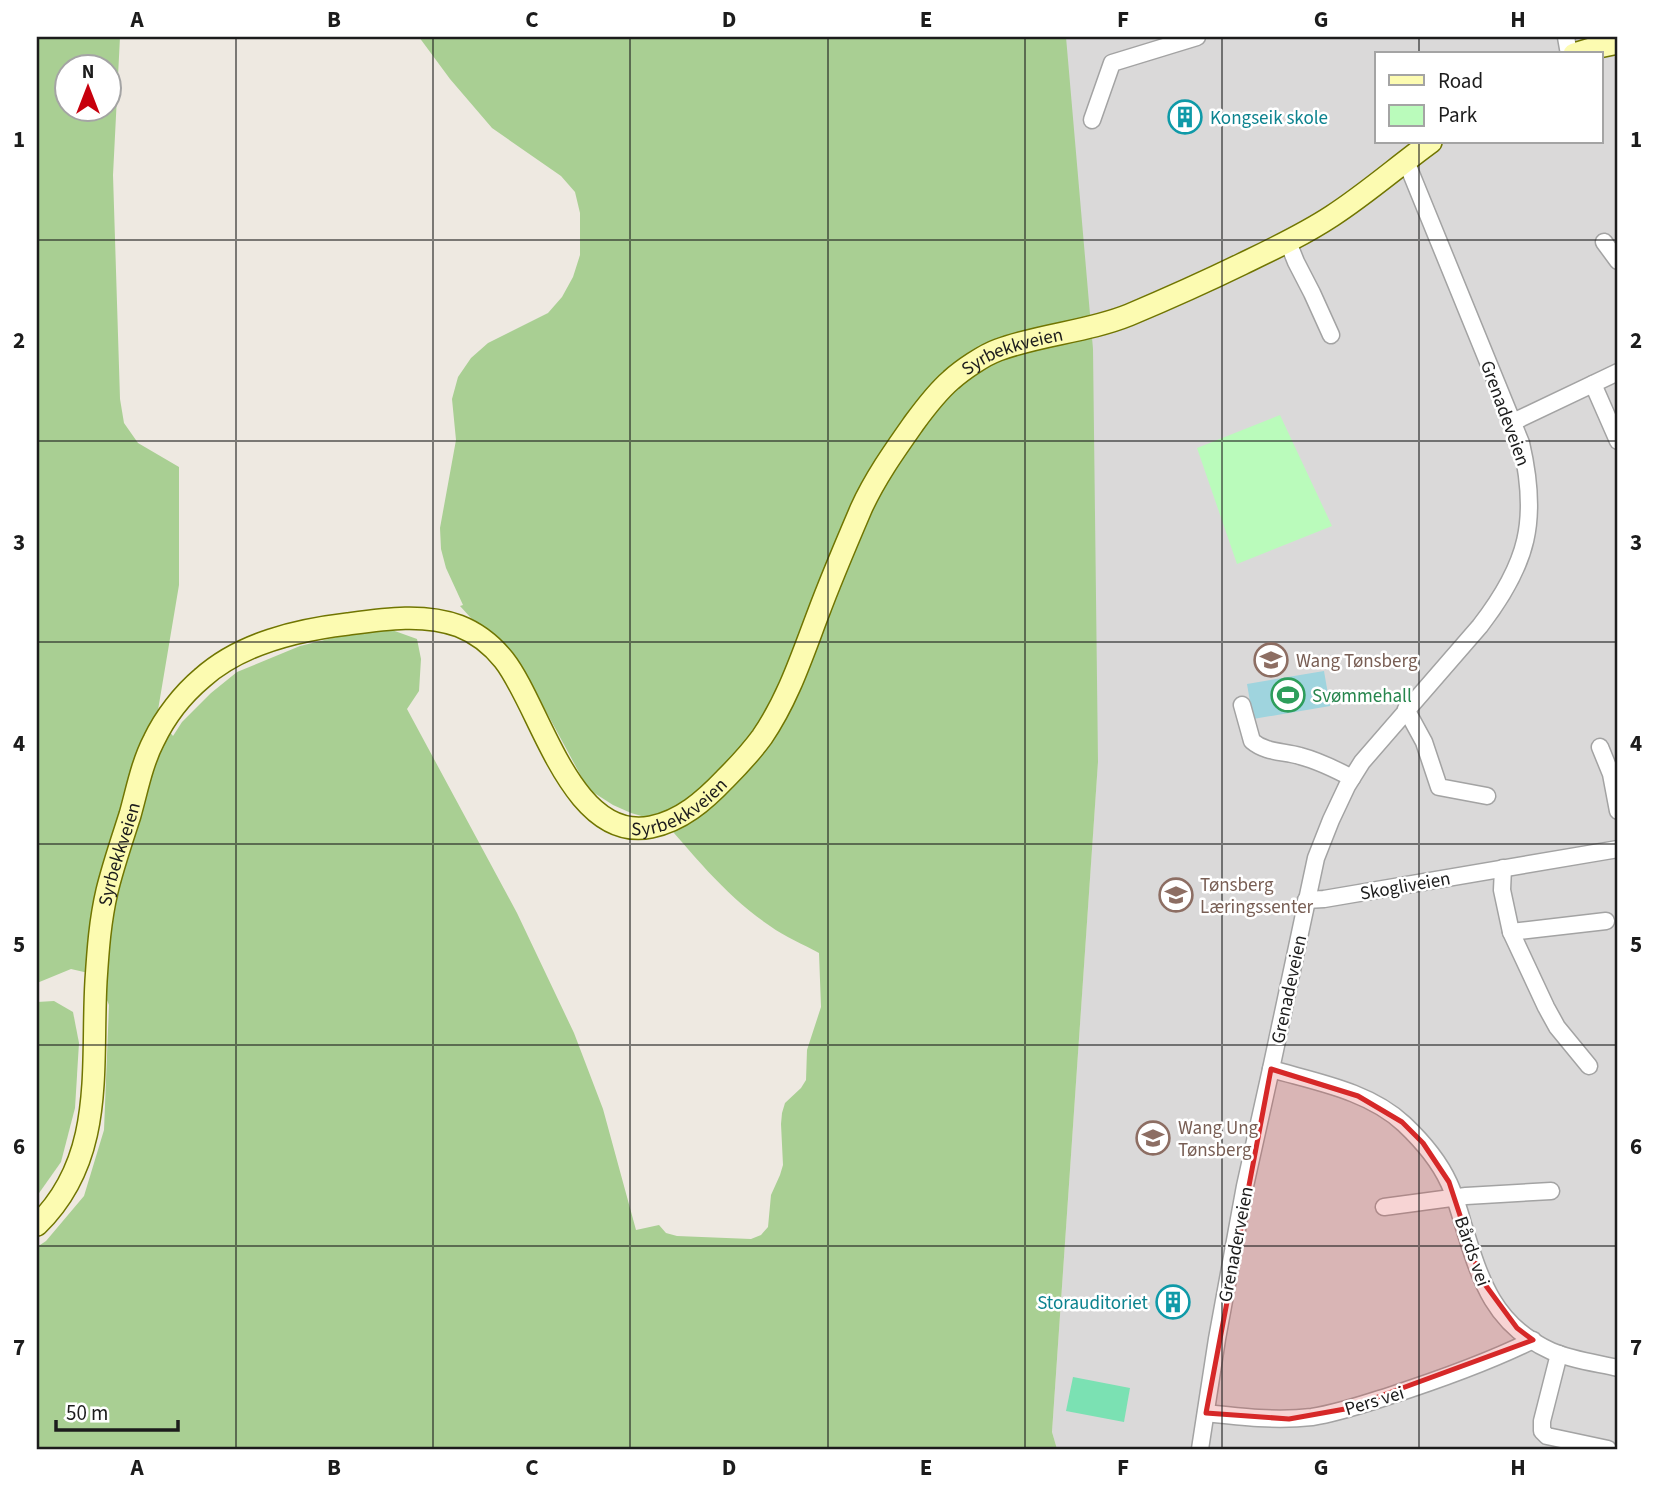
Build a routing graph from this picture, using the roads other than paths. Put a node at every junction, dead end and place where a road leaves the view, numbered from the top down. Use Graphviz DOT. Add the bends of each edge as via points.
graph roads {
  1 [pos="1197,37"];
  2 [pos="1618,43"];
  3 [pos="1579,52"];
  4 [pos="1093,120"];
  5 [pos="1428,144"];
  6 [pos="1406,161"];
  7 [pos="1288,242"];
  8 [pos="1604,242"];
  9 [pos="1618,261"];
  10 [pos="1331,335"];
  11 [pos="1618,372"];
  12 [pos="1593,384"];
  13 [pos="1513,422"];
  14 [pos="1618,441"];
  15 [pos="1242,705"];
  16 [pos="1406,709"];
  17 [pos="1600,747"];
  18 [pos="1352,778"];
  19 [pos="1487,796"];
  20 [pos="1618,811"];
  21 [pos="1618,849"];
  22 [pos="1503,869"];
  23 [pos="1306,900"];
  24 [pos="1606,921"];
  25 [pos="1511,932"];
  26 [pos="1589,1066"];
  27 [pos="1271,1069"];
  28 [pos="1551,1191"];
  29 [pos="1455,1197"];
  30 [pos="1384,1208"];
  31 [pos="37,1225"];
  32 [pos="1533,1340"];
  33 [pos="1559,1354"];
  34 [pos="1618,1368"];
  35 [pos="1206,1413"];
  36 [pos="1200,1449"];
  37 [pos="1608,1449"];
  1 -- 4 [label="street" via="1112,63"];
  2 -- 3 [label="main road"];
  5 -- 6 [label="main road, Syrbekkveien"];
  6 -- 7 [label="main road, Syrbekkveien" via="1353,202"];
  6 -- 13 [label="street, Grenadeveien"];
  7 -- 10 [label="street"];
  7 -- 31 [label="main road, Syrbekkveien" via="1121,318 994,351 951,379 897,447 864,504 772,721 749,755 717,788 677,818 635,828 615,824 596,812 565,773 508,664 487,642 459,626 411,618 302,631 232,656 209,671 163,723 141,776 99,932 91,1116 75,1171 64,1193"];
  8 -- 9 [label="street"];
  11 -- 12 [label="street"];
  12 -- 13 [label="street"];
  12 -- 14 [label="street"];
  13 -- 16 [label="street, Grenadeveien" via="1530,490 1518,565 1480,626"];
  15 -- 18 [label="street" via="1257,745 1315,761"];
  16 -- 18 [label="street, Grenadeveien"];
  16 -- 19 [label="street" via="1424,742 1439,787"];
  17 -- 20 [label="street"];
  18 -- 23 [label="street, Grenadeveien" via="1321,844"];
  21 -- 22 [label="street, Skogliveien"];
  22 -- 23 [label="street, Skogliveien"];
  22 -- 25 [label="street"];
  23 -- 27 [label="street, Grenadeveien"];
  24 -- 25 [label="street"];
  25 -- 26 [label="street" via="1557,1027"];
  27 -- 29 [label="street, Bårds vei" via="1351,1092 1402,1122 1433,1156"];
  27 -- 35 [label="street, Grenaderveien" via="1245,1186"];
  28 -- 29 [label="street, Bårds vei"];
  29 -- 30 [label="street, Bårds vei"];
  29 -- 32 [label="street, Bårds vei" via="1476,1266 1493,1303"];
  32 -- 33 [label="street, Bårds vei"];
  32 -- 35 [label="street, Pers vei" via="1420,1386 1315,1416 1248,1418"];
  33 -- 34 [label="street, Bårds vei"];
  33 -- 37 [label="street" via="1542,1431 1547,1436"];
  35 -- 36 [label="street, Grenaderveien"];
}
